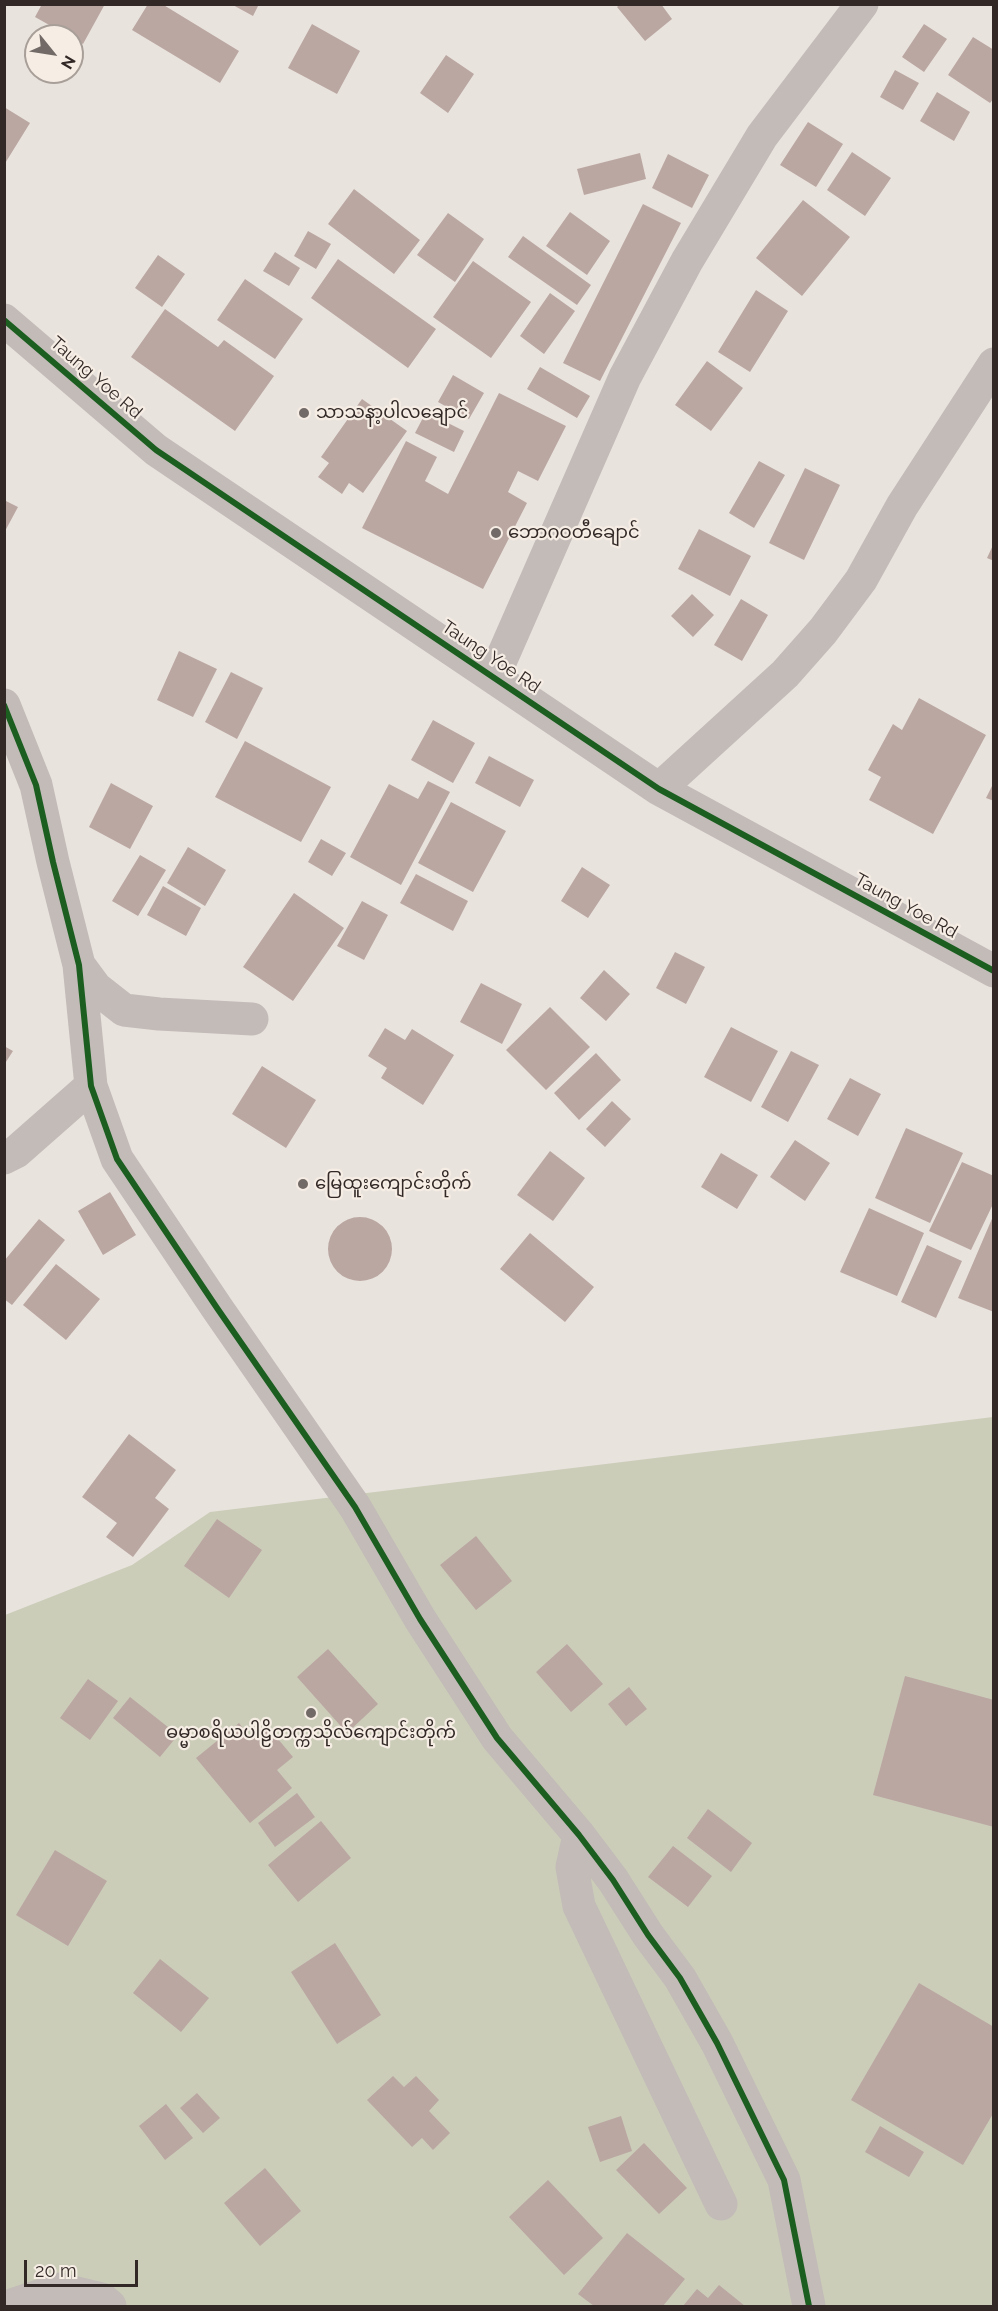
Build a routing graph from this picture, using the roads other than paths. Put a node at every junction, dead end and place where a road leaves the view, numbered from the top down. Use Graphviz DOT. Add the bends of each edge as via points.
graph roads {
  1 [pos="862,4"];
  2 [pos="4,320"];
  3 [pos="993,363"];
  4 [pos="494,676"];
  5 [pos="4,705"];
  6 [pos="659,789"];
  7 [pos="79,964"];
  8 [pos="993,971"];
  9 [pos="252,1019"];
  10 [pos="91,1086"];
  11 [pos="4,1158"];
  12 [pos="579,1835"];
  13 [pos="721,2204"];
  14 [pos="9,2307"];
  15 [pos="111,2307"];
  16 [pos="809,2307"];
  1 -- 4 [label="street" via="762,136 687,261 625,376"];
  2 -- 4 [label="street, Taung Yoe Rd" via="156,450"];
  3 -- 6 [label="street" via="902,506 861,580 823,631 785,674"];
  4 -- 6 [label="street, Taung Yoe Rd"];
  5 -- 7 [label="street" via="36,785"];
  6 -- 8 [label="street, Taung Yoe Rd"];
  7 -- 9 [label="street" via="96,988 123,1010"];
  7 -- 10 [label="street"];
  10 -- 11 [label="street" via="16,1152"];
  10 -- 12 [label="street" via="117,1159 355,1507 420,1619 497,1738"];
  12 -- 13 [label="street" via="572,1868 579,1906"];
  12 -- 16 [label="street" via="680,1978 748,2104 784,2180"];
  14 -- 15 [label="street" via="60,2289 102,2299"];
}
